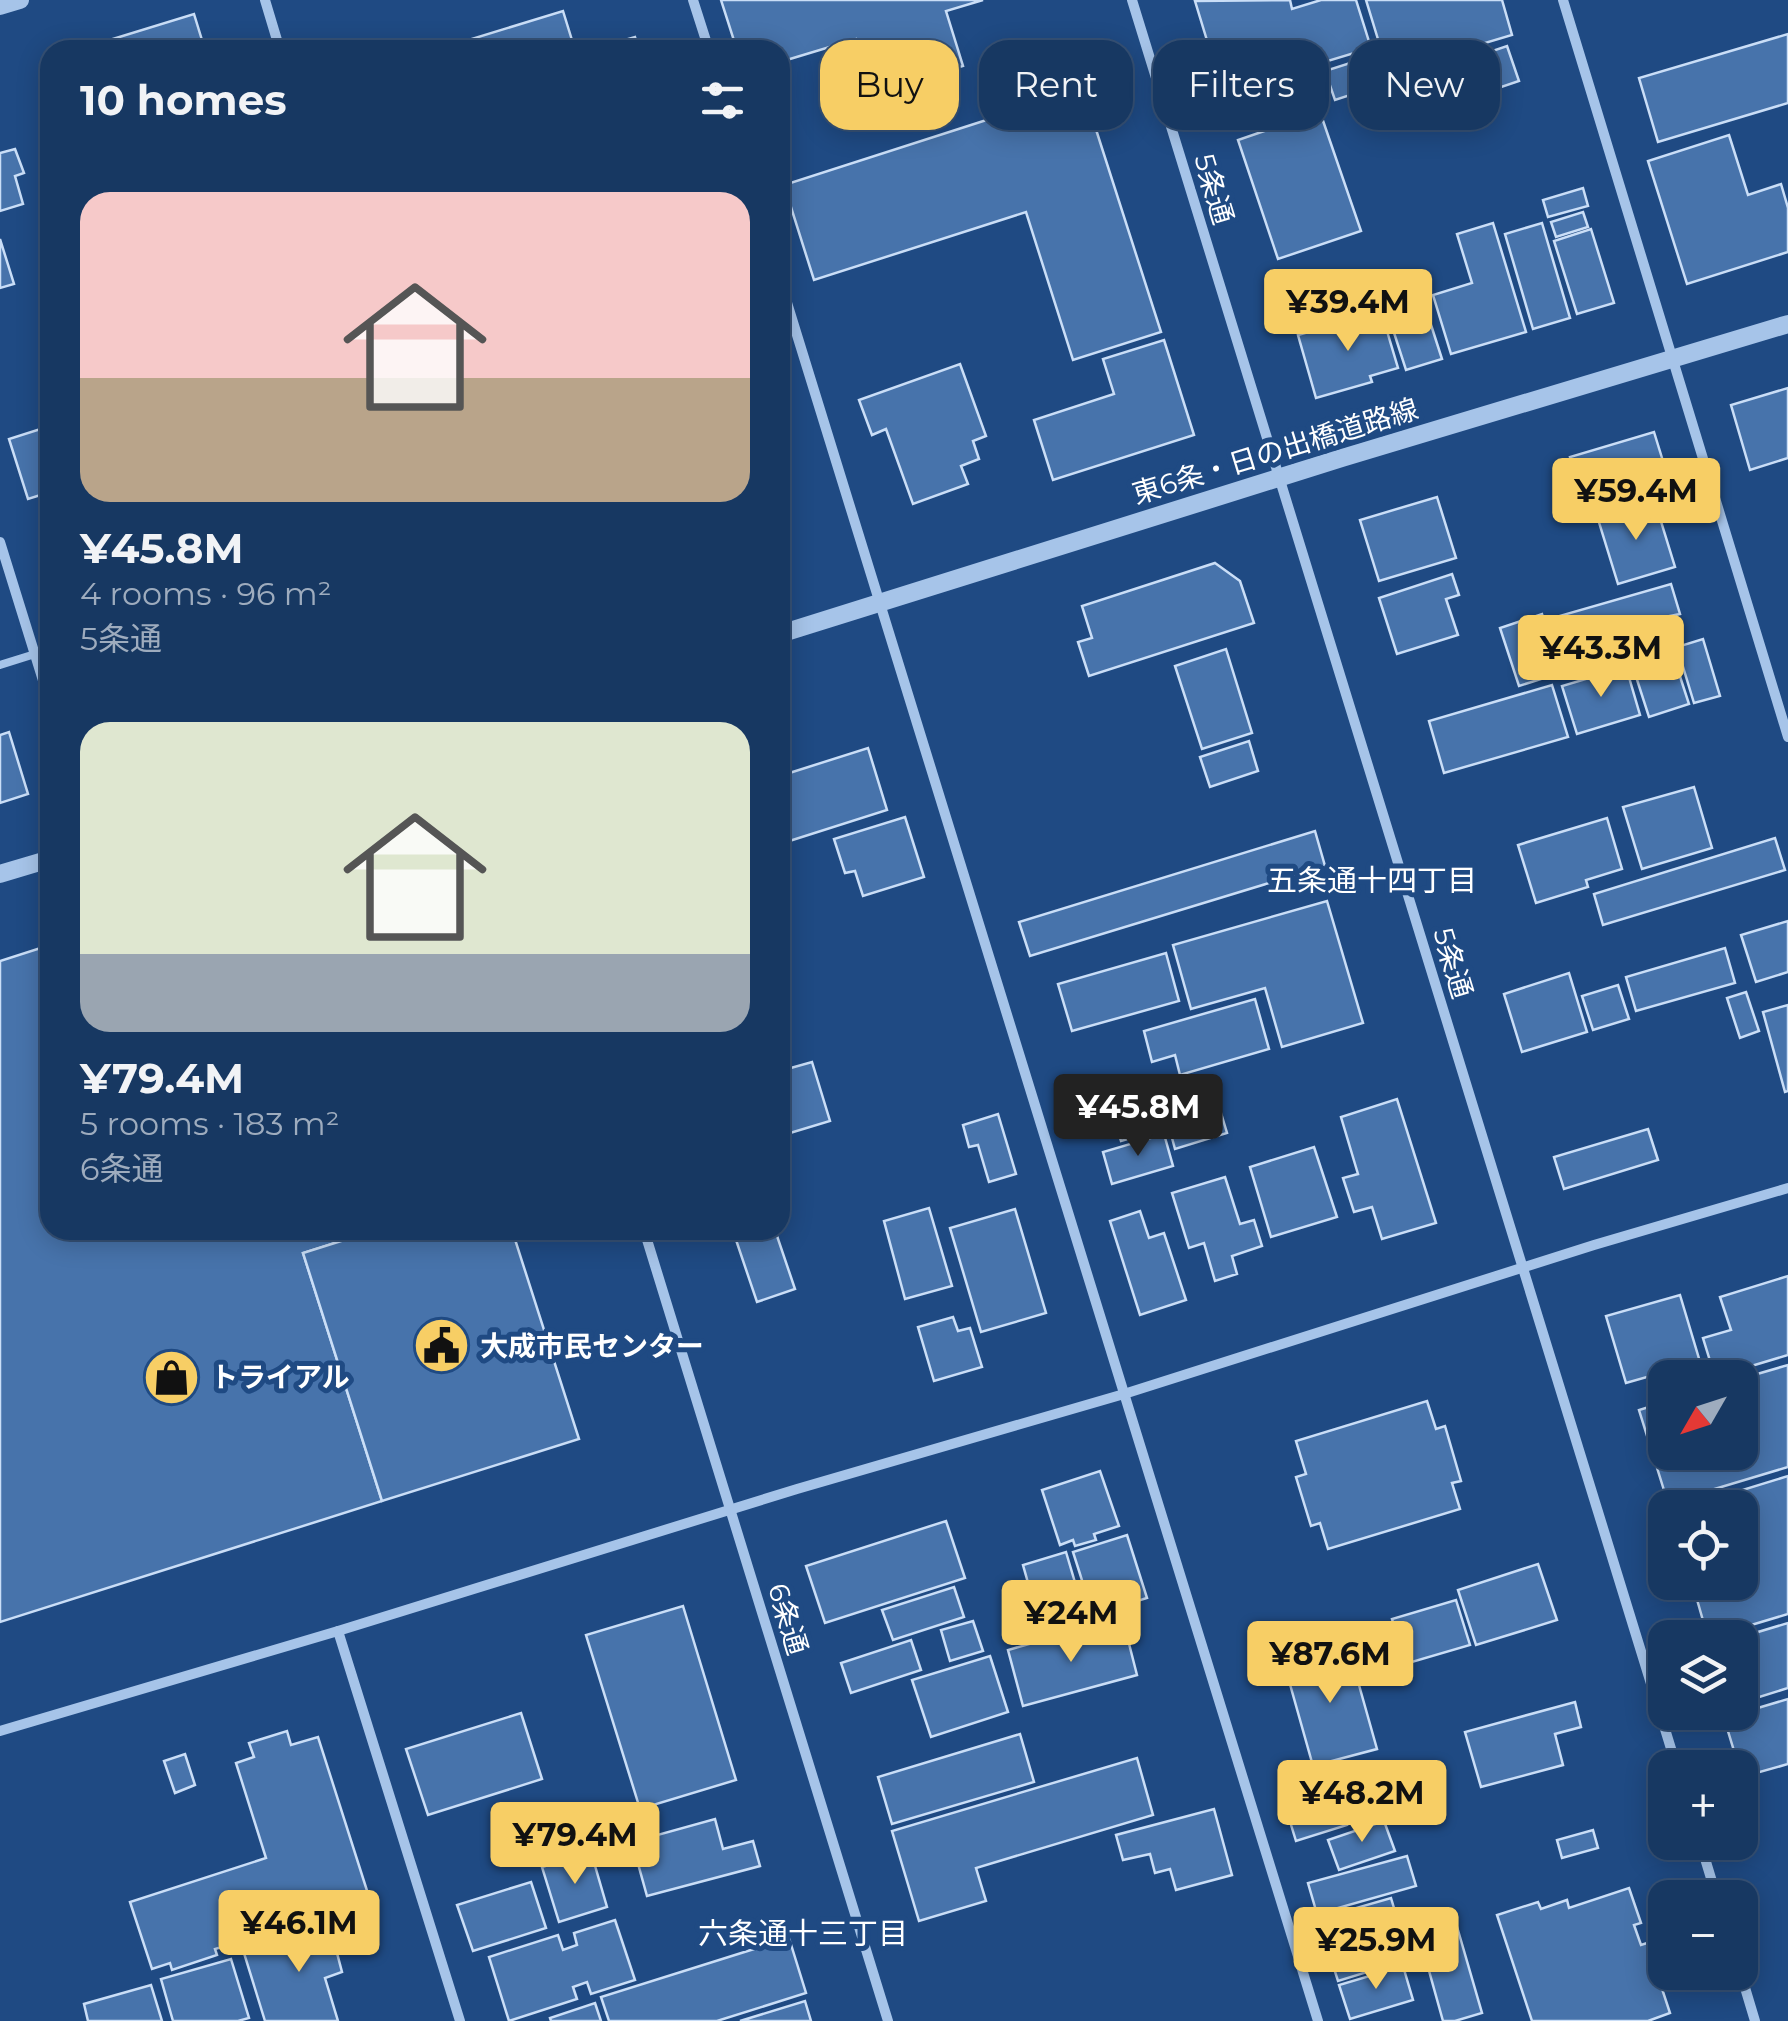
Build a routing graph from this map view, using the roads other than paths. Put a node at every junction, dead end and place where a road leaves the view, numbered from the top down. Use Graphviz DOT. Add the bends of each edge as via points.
graph roads {
  1 [pos="20,0"];
  2 [pos="265,0"];
  3 [pos="693,0"];
  4 [pos="1132,0"];
  5 [pos="1563,0"];
  6 [pos="0,6"];
  7 [pos="277,40"];
  8 [pos="706,40"];
  9 [pos="790,312"];
  10 [pos="1788,324"];
  11 [pos="1674,360"];
  12 [pos="1280,478"];
  13 [pos="0,542"];
  14 [pos="880,603"];
  15 [pos="790,631"];
  16 [pos="35,654"];
  17 [pos="0,666"];
  18 [pos="40,670"];
  19 [pos="1788,736"];
  20 [pos="40,861"];
  21 [pos="0,874"];
  22 [pos="1788,1188"];
  23 [pos="647,1240"];
  24 [pos="1523,1268"];
  25 [pos="1124,1394"];
  26 [pos="732,1511"];
  27 [pos="338,1631"];
  28 [pos="0,1731"];
  29 [pos="1671,1750"];
  30 [pos="1746,1990"];
  31 [pos="460,2021"];
  32 [pos="888,2021"];
  33 [pos="1318,2021"];
  34 [pos="1755,2021"];
  1 -- 6 [label="street"];
  2 -- 7 [label="street"];
  3 -- 8 [label="street"];
  4 -- 12 [label="street, 5条通"];
  5 -- 11 [label="street"];
  9 -- 14 [label="street"];
  10 -- 11 [label="street, 東6条・日の出橋道路線"];
  11 -- 12 [label="street, 東6条・日の出橋道路線"];
  11 -- 19 [label="street"];
  12 -- 14 [label="street, 東6条・日の出橋道路線"];
  12 -- 24 [label="street, 5条通"];
  13 -- 16 [label="street"];
  14 -- 15 [label="street, 東6条・日の出橋道路線"];
  14 -- 25 [label="street"];
  16 -- 17 [label="lane"];
  16 -- 18 [label="street"];
  20 -- 21 [label="street"];
  22 -- 24 [label="street"];
  23 -- 26 [label="street, 6条通"];
  24 -- 25 [label="street"];
  24 -- 29 [label="street, 5条通"];
  25 -- 26 [label="street"];
  25 -- 33 [label="street"];
  26 -- 27 [label="street"];
  26 -- 32 [label="street, 6条通"];
  27 -- 28 [label="street"];
  27 -- 31 [label="street"];
  30 -- 34 [label="street"];
}
